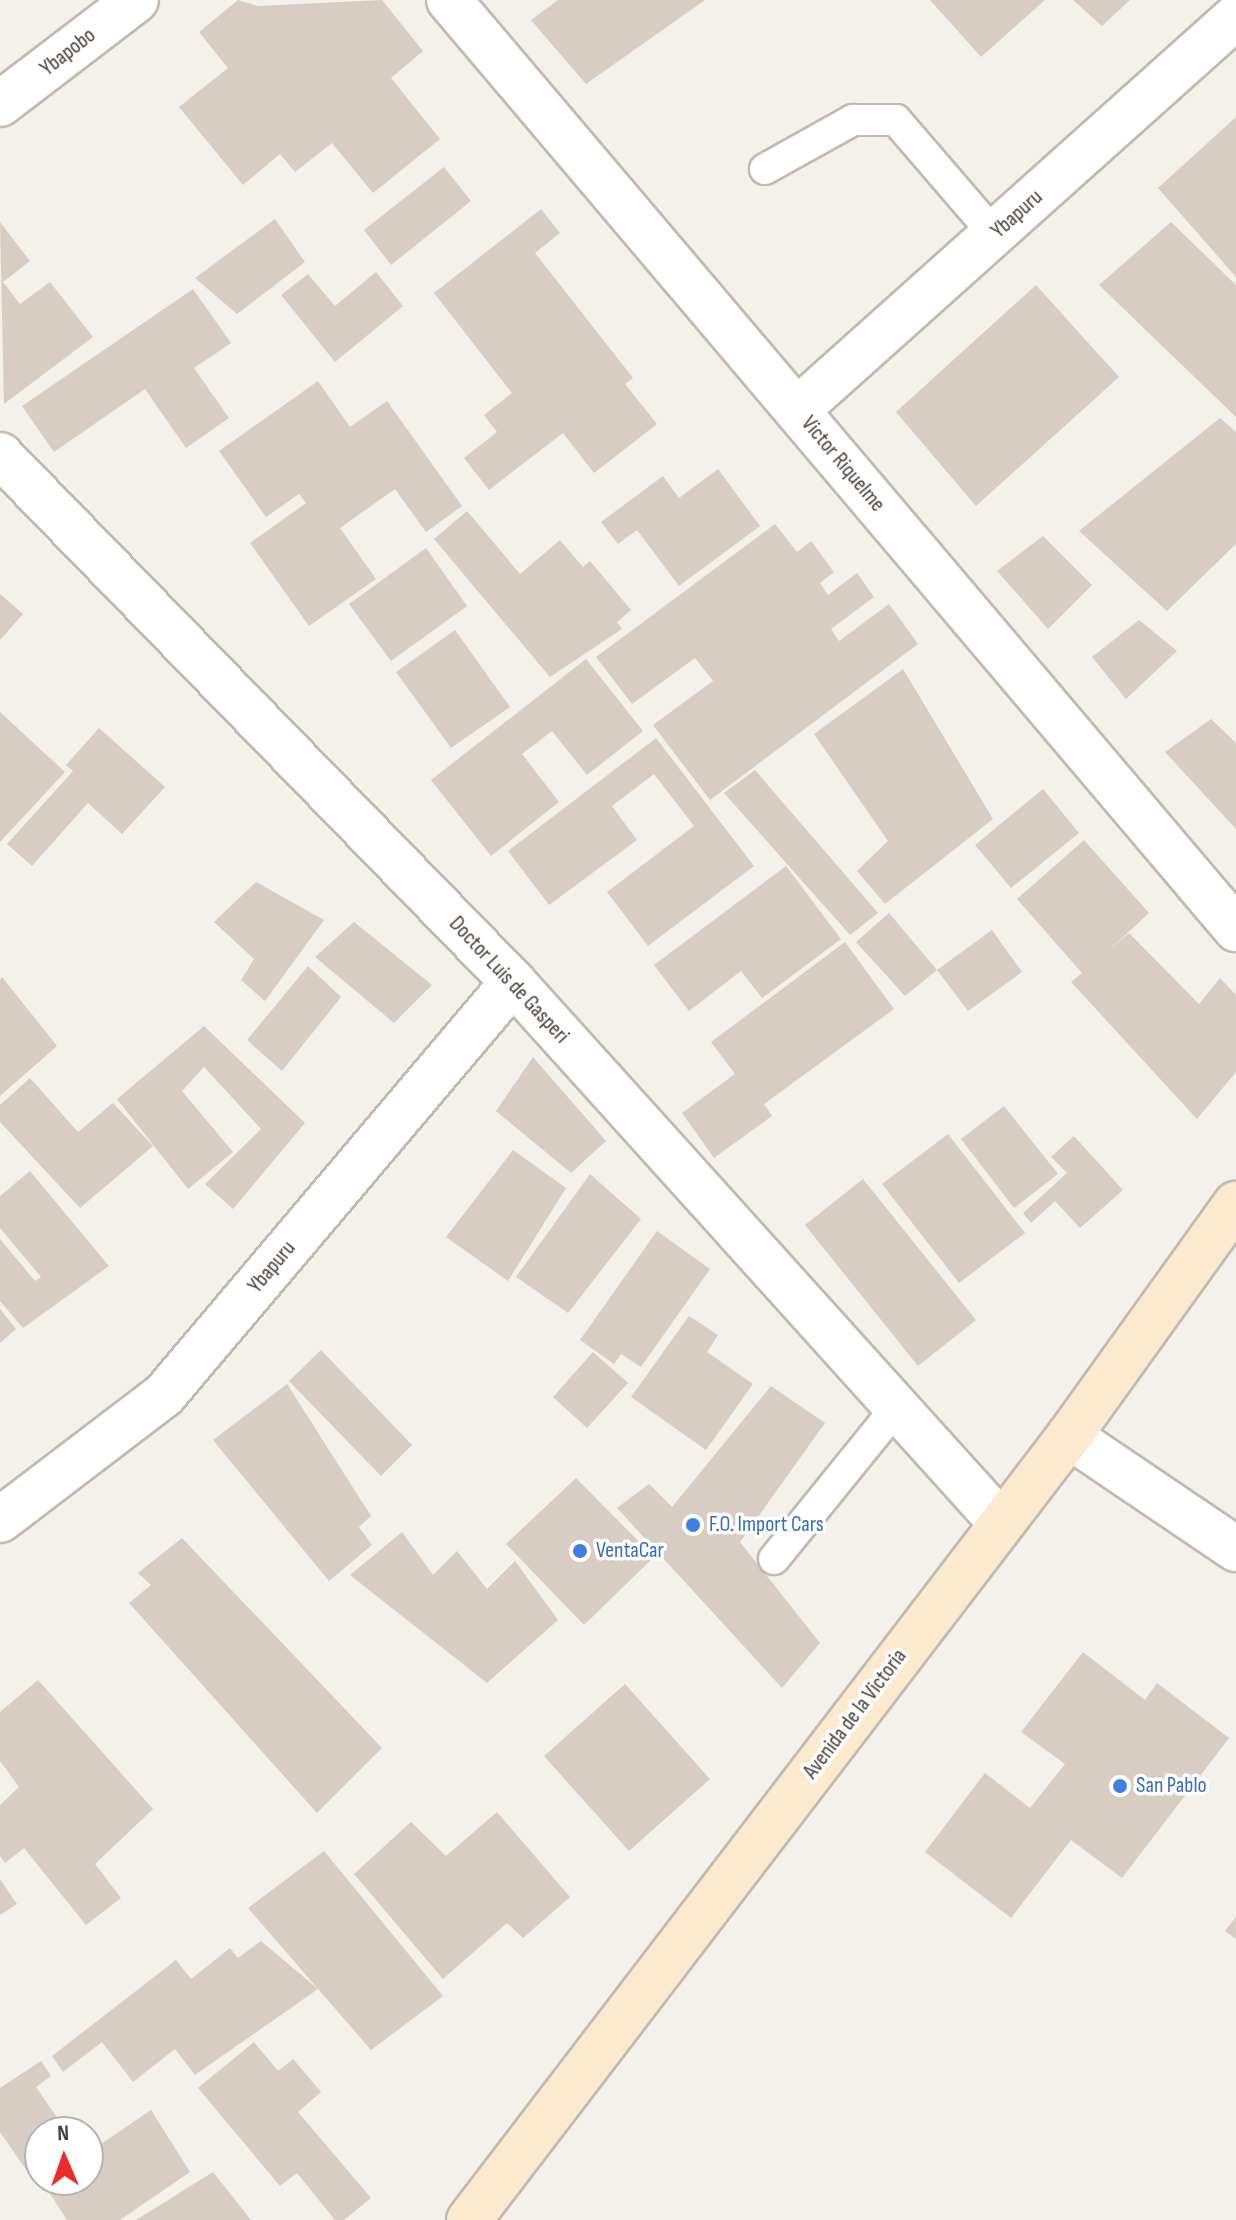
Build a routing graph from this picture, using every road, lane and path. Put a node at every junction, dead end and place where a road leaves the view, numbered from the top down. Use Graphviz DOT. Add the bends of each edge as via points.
graph roads {
  1 [pos="136,0"];
  2 [pos="449,0"];
  3 [pos="1236,17"];
  4 [pos="0,104"];
  5 [pos="765,169"];
  6 [pos="994,234"];
  7 [pos="797,410"];
  8 [pos="0,455"];
  9 [pos="1236,929"];
  10 [pos="513,982"];
  11 [pos="1236,1204"];
  12 [pos="897,1407"];
  13 [pos="1069,1436"];
  14 [pos="0,1520"];
  15 [pos="1001,1523"];
  16 [pos="1236,1549"];
  17 [pos="774,1559"];
  18 [pos="469,2220"];
  1 -- 4 [label="street, Ybapobo"];
  2 -- 7 [label="street, Victor Riquelme"];
  3 -- 6 [label="street, Ybapuru"];
  5 -- 6 [label="lane" via="853,120 896,120"];
  6 -- 7 [label="street, Ybapuru"];
  7 -- 9 [label="street, Victor Riquelme"];
  8 -- 10 [label="street, Doctor Luis de Gasperi"];
  10 -- 12 [label="street, Doctor Luis de Gasperi"];
  10 -- 14 [label="street, Ybapuru" via="164,1395"];
  11 -- 13 [label="main road, Avenida de la Victoria"];
  12 -- 15 [label="street, Doctor Luis de Gasperi"];
  12 -- 17 [label="lane"];
  13 -- 15 [label="main road, Avenida de la Victoria"];
  13 -- 16 [label="street"];
  15 -- 18 [label="main road, Avenida de la Victoria"];
}
